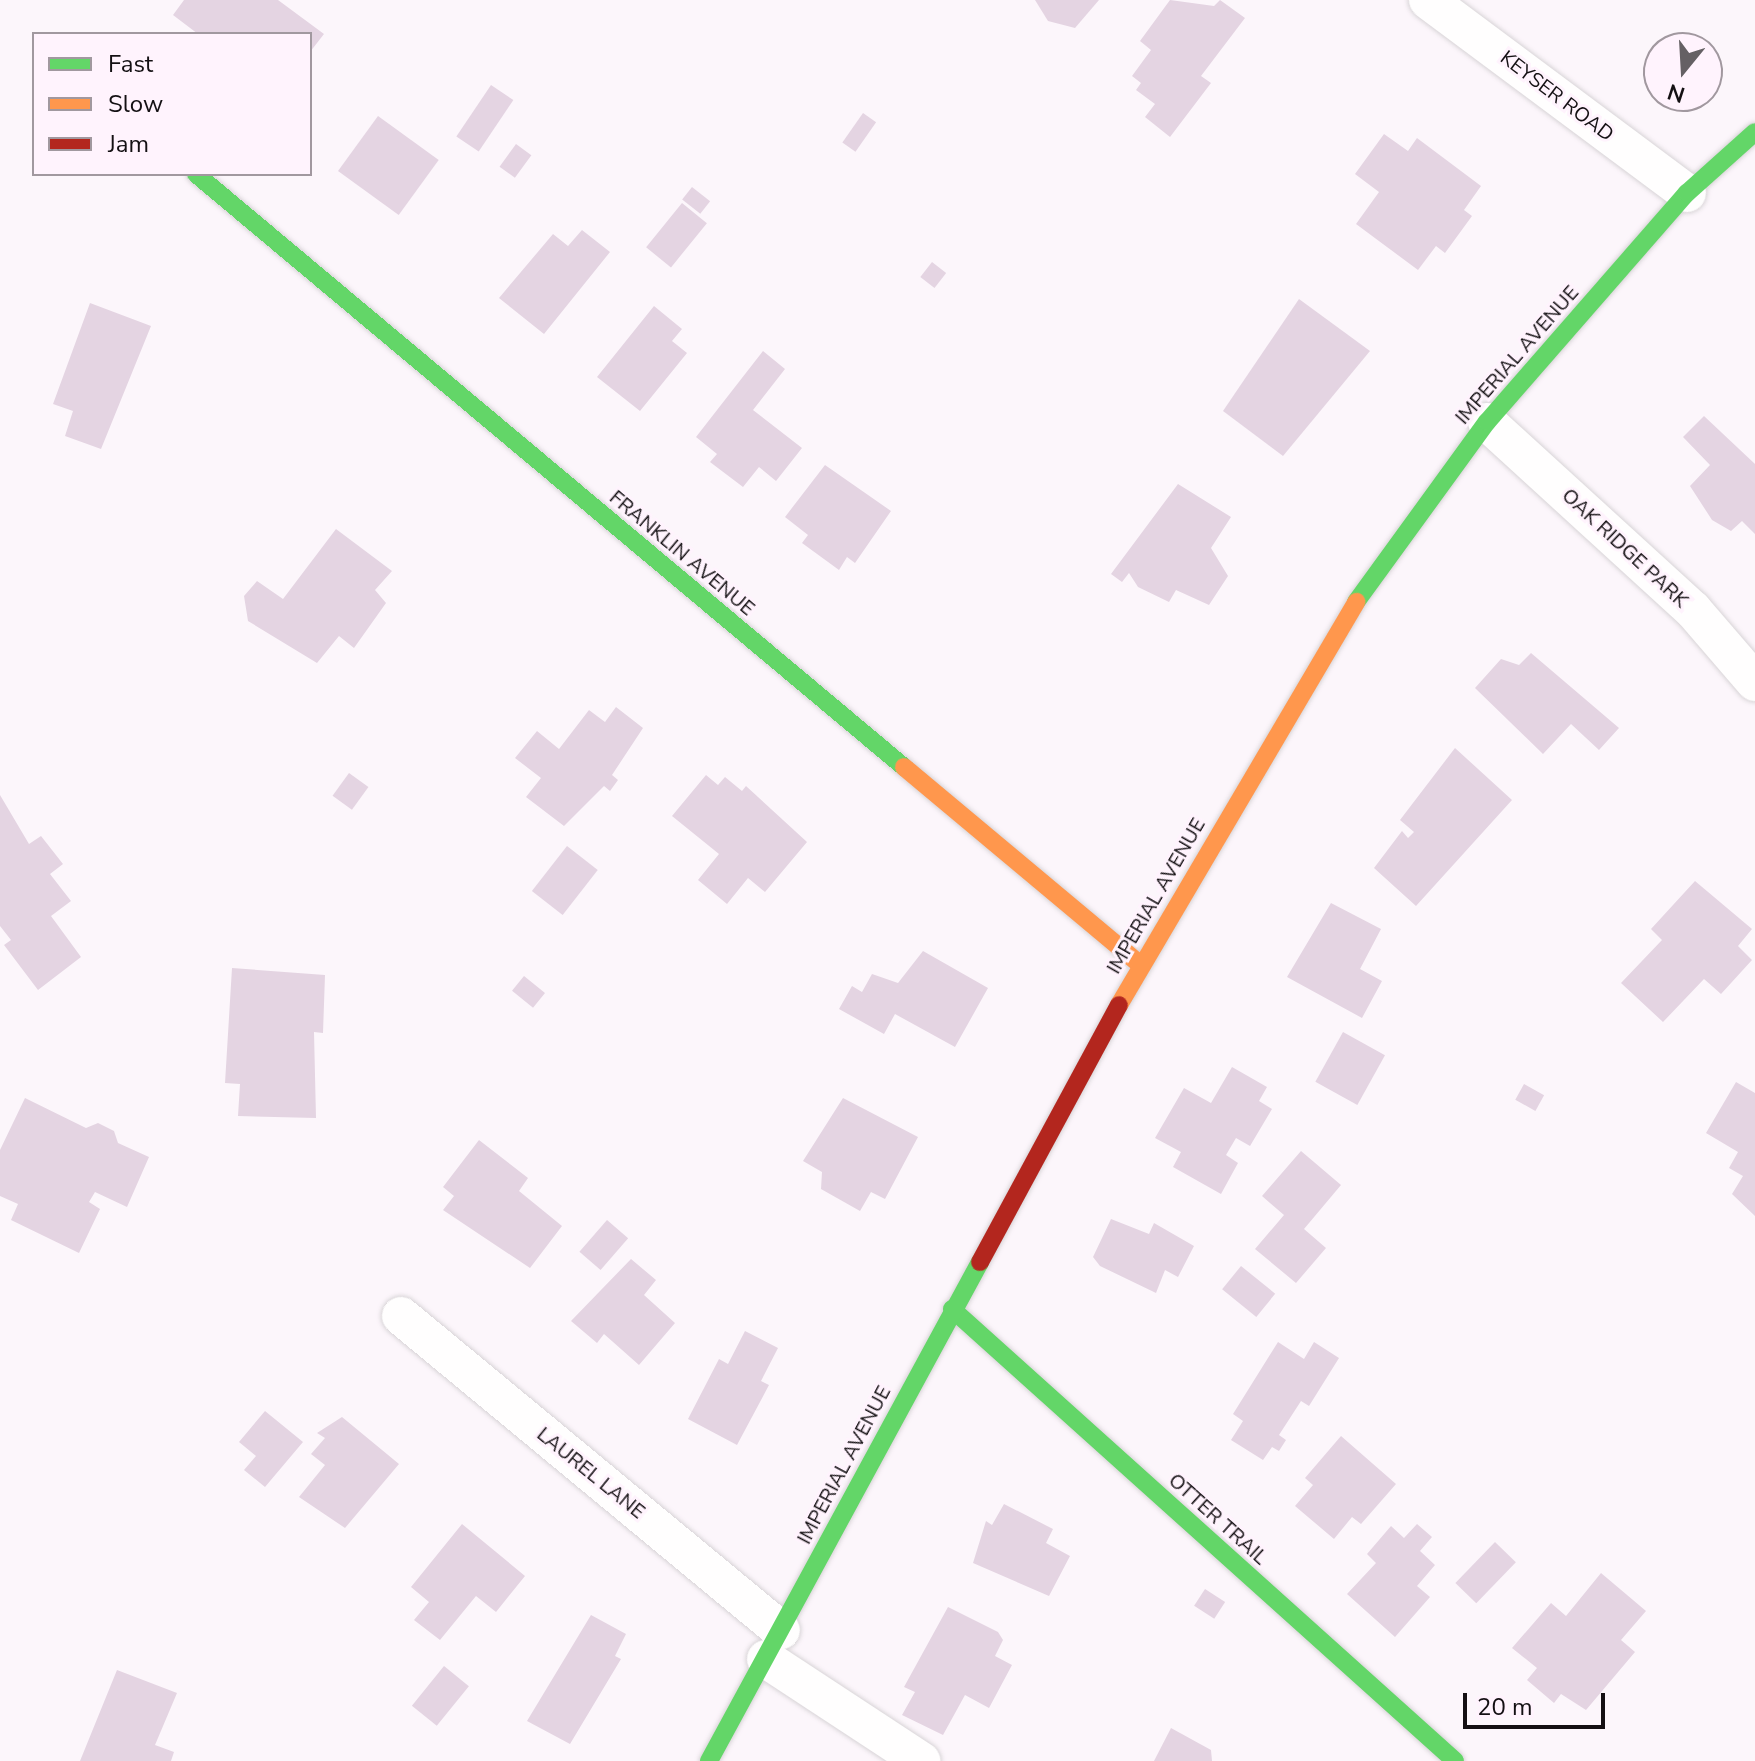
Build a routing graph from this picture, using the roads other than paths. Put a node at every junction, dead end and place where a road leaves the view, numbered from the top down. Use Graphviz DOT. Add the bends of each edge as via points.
graph roads {
  1 [pos="1428,0"];
  2 [pos="1755,132"];
  3 [pos="198,176"];
  4 [pos="1687,193"];
  5 [pos="1487,422"];
  6 [pos="1755,682"];
  7 [pos="1141,965"];
  8 [pos="952,1309"];
  9 [pos="401,1316"];
  10 [pos="774,1644"];
  11 [pos="709,1761"];
  12 [pos="921,1761"];
  13 [pos="1455,1761"];
  1 -- 4 [label="street, KEYSER ROAD"];
  2 -- 4 [label="street, IMPERIAL AVENUE"];
  3 -- 7 [label="street, FRANKLIN AVENUE"];
  4 -- 5 [label="street, IMPERIAL AVENUE"];
  5 -- 6 [label="street, OAK RIDGE PARK" via="1693,610"];
  5 -- 7 [label="street, IMPERIAL AVENUE" via="1379,562"];
  7 -- 8 [label="street, IMPERIAL AVENUE"];
  8 -- 10 [label="street, IMPERIAL AVENUE"];
  8 -- 13 [label="street, OTTER TRAIL"];
  9 -- 10 [label="street, LAUREL LANE"];
  10 -- 11 [label="street, IMPERIAL AVENUE"];
  10 -- 12 [label="street, LAUREL LANE"];
}
